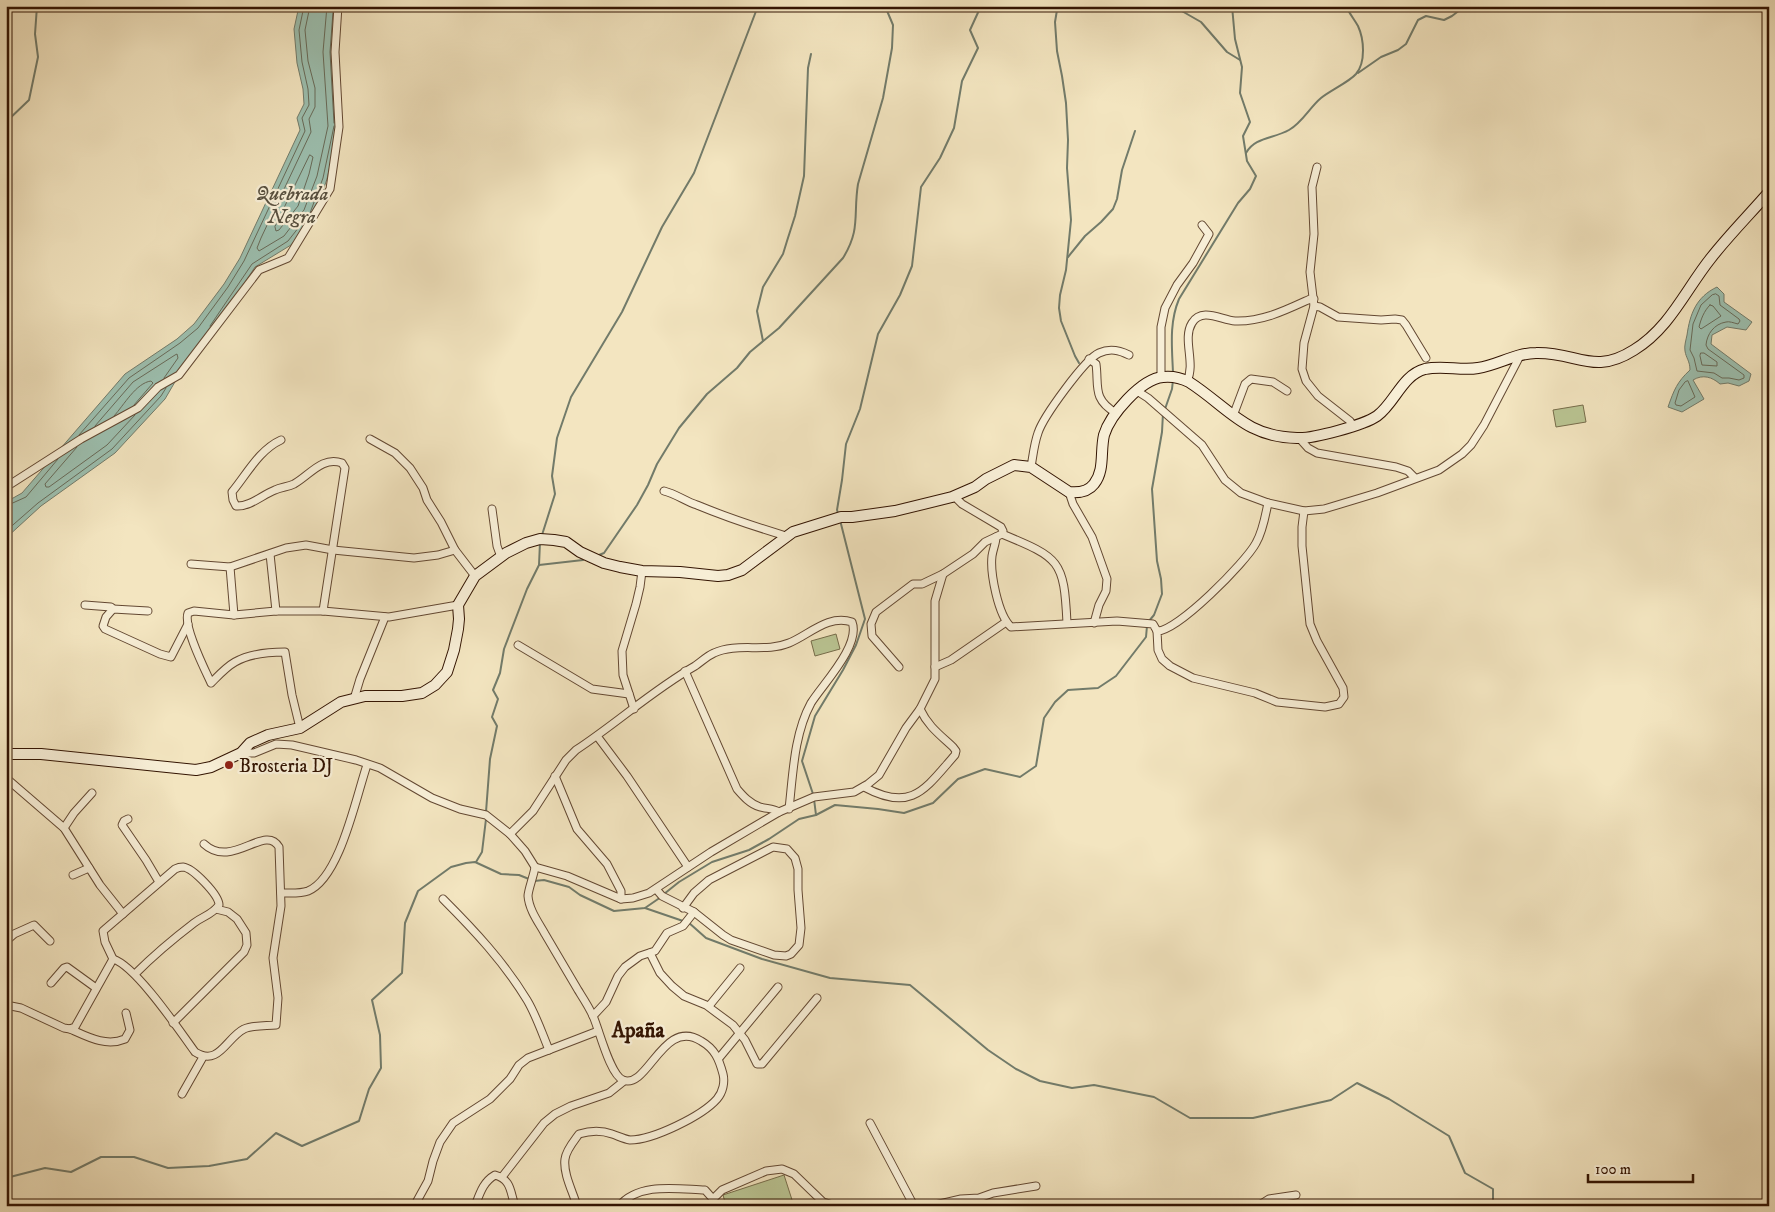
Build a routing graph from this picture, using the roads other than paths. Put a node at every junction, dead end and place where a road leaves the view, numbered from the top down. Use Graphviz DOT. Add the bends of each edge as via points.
graph roads {
  1 [pos="338,6"];
  2 [pos="1317,167"];
  3 [pos="1769,192"];
  4 [pos="1202,225"];
  5 [pos="1314,302"];
  6 [pos="1522,354"];
  7 [pos="1129,355"];
  8 [pos="1426,358"];
  9 [pos="1090,359"];
  10 [pos="1163,377"];
  11 [pos="1183,379"];
  12 [pos="1137,391"];
  13 [pos="1287,392"];
  14 [pos="1116,413"];
  15 [pos="1233,416"];
  16 [pos="1353,426"];
  17 [pos="1298,438"];
  18 [pos="370,439"];
  19 [pos="281,440"];
  20 [pos="1031,467"];
  21 [pos="1415,478"];
  22 [pos="6,487"];
  23 [pos="664,491"];
  24 [pos="1069,492"];
  25 [pos="954,496"];
  26 [pos="1268,503"];
  27 [pos="492,509"];
  28 [pos="1304,511"];
  29 [pos="999,535"];
  30 [pos="786,536"];
  31 [pos="333,550"];
  32 [pos="455,550"];
  33 [pos="270,554"];
  34 [pos="501,557"];
  35 [pos="191,564"];
  36 [pos="230,567"];
  37 [pos="642,571"];
  38 [pos="943,574"];
  39 [pos="475,576"];
  40 [pos="85,605"];
  41 [pos="458,605"];
  42 [pos="113,609"];
  43 [pos="148,611"];
  44 [pos="276,611"];
  45 [pos="323,611"];
  46 [pos="234,615"];
  47 [pos="385,617"];
  48 [pos="1006,622"];
  49 [pos="1094,623"];
  50 [pos="188,624"];
  51 [pos="1067,624"];
  52 [pos="1157,631"];
  53 [pos="518,645"];
  54 [pos="935,666"];
  55 [pos="899,667"];
  56 [pos="685,671"];
  57 [pos="629,694"];
  58 [pos="354,699"];
  59 [pos="920,708"];
  60 [pos="634,709"];
  61 [pos="300,728"];
  62 [pos="596,736"];
  63 [pos="6,754"];
  64 [pos="241,754"];
  65 [pos="368,765"];
  66 [pos="555,776"];
  67 [pos="6,778"];
  68 [pos="864,787"];
  69 [pos="92,793"];
  70 [pos="789,809"];
  71 [pos="779,812"];
  72 [pos="128,819"];
  73 [pos="64,828"];
  74 [pos="510,834"];
  75 [pos="204,844"];
  76 [pos="535,867"];
  77 [pos="688,867"];
  78 [pos="89,868"];
  79 [pos="72,875"];
  80 [pos="159,882"];
  81 [pos="656,889"];
  82 [pos="281,893"];
  83 [pos="443,899"];
  84 [pos="621,899"];
  85 [pos="683,908"];
  86 [pos="216,909"];
  87 [pos="123,914"];
  88 [pos="692,914"];
  89 [pos="6,941"];
  90 [pos="50,941"];
  91 [pos="650,953"];
  92 [pos="113,960"];
  93 [pos="740,968"];
  94 [pos="135,974"];
  95 [pos="51,983"];
  96 [pos="778,987"];
  97 [pos="96,988"];
  98 [pos="817,998"];
  99 [pos="6,1005"];
  100 [pos="708,1006"];
  101 [pos="126,1014"];
  102 [pos="593,1016"];
  103 [pos="173,1023"];
  104 [pos="70,1029"];
  105 [pos="598,1031"];
  106 [pos="740,1033"];
  107 [pos="549,1050"];
  108 [pos="203,1057"];
  109 [pos="718,1058"];
  110 [pos="624,1081"];
  111 [pos="182,1094"];
  112 [pos="870,1124"];
  113 [pos="502,1178"];
  114 [pos="1036,1186"];
  115 [pos="1296,1195"];
  116 [pos="714,1202"];
  117 [pos="143,1206"];
  118 [pos="160,1206"];
  119 [pos="417,1206"];
  120 [pos="475,1206"];
  121 [pos="515,1206"];
  122 [pos="577,1206"];
  123 [pos="619,1206"];
  124 [pos="836,1206"];
  125 [pos="914,1206"];
  126 [pos="931,1206"];
  127 [pos="1258,1206"];
  1 -- 22 [label="street" via="335,52 339,127 330,190 288,258 260,270 179,375 158,387 138,408"];
  2 -- 5 [label="street" via="1312,187 1314,234 1310,272"];
  3 -- 6 [label="main road" via="1711,258 1671,316 1636,349 1610,362 1598,363 1550,353"];
  4 -- 10 [label="street" via="1209,234 1165,308 1161,326"];
  5 -- 8 [label="street" via="1338,317 1402,320"];
  5 -- 11 [label="street" via="1310,299 1275,315 1235,321 1208,315 1196,319 1189,331 1191,367"];
  5 -- 16 [label="street" via="1304,343 1304,375 1318,396"];
  6 -- 16 [label="main road" via="1479,368 1420,371 1405,382 1378,415"];
  6 -- 21 [label="street" via="1471,445 1439,470"];
  7 -- 9 [label="street" via="1115,349 1100,352"];
  9 -- 14 [label="street" via="1096,364 1098,394"];
  9 -- 20 [label="street" via="1058,398 1038,431"];
  10 -- 11 [label="main road"];
  10 -- 12 [label="main road"];
  11 -- 15 [label="main road"];
  12 -- 14 [label="main road"];
  12 -- 26 [label="street" via="1202,445 1225,480 1241,493"];
  13 -- 15 [label="street" via="1273,382 1251,380 1245,384"];
  14 -- 24 [label="main road" via="1104,434 1098,477 1088,490"];
  15 -- 17 [label="main road" via="1264,432"];
  16 -- 17 [label="main road"];
  17 -- 21 [label="street" via="1313,452 1396,467 1408,471"];
  18 -- 32 [label="street" via="395,453 410,468"];
  19 -- 31 [label="street" via="263,451 232,492 233,500 236,506 243,506 292,485 326,462 342,462 345,468"];
  20 -- 24 [label="main road"];
  20 -- 25 [label="main road" via="1014,464"];
  21 -- 28 [label="street" via="1347,503"];
  23 -- 30 [label="street"];
  24 -- 49 [label="street" via="1092,537 1107,578 1106,591"];
  25 -- 29 [label="street" via="1001,527 1003,530"];
  25 -- 30 [label="main road" via="895,510 841,517"];
  26 -- 28 [label="street"];
  26 -- 52 [label="street" via="1261,532 1246,558 1181,620"];
  27 -- 34 [label="street"];
  28 -- 52 [label="street" via="1302,546 1310,624 1343,688 1344,698 1339,704 1325,707 1276,702 1255,693 1193,678 1162,659"];
  29 -- 38 [label="street"];
  29 -- 48 [label="street" via="992,566"];
  29 -- 51 [label="street" via="1044,552 1057,566 1064,582"];
  30 -- 37 [label="main road" via="742,570 728,575"];
  31 -- 32 [label="street" via="414,558"];
  31 -- 33 [label="street" via="306,545"];
  31 -- 45 [label="street"];
  32 -- 39 [label="street"];
  33 -- 36 [label="street"];
  33 -- 44 [label="street"];
  34 -- 37 [label="main road" via="526,543 554,540 566,542 604,563"];
  34 -- 39 [label="main road"];
  35 -- 36 [label="street"];
  36 -- 46 [label="street"];
  37 -- 57 [label="street" via="622,650"];
  38 -- 54 [label="street" via="935,601"];
  38 -- 55 [label="street" via="922,584 913,584 876,612 871,624 872,636"];
  39 -- 41 [label="main road"];
  40 -- 42 [label="street"];
  41 -- 47 [label="street"];
  41 -- 58 [label="main road" via="454,650 447,672 435,685 422,693"];
  42 -- 43 [label="street"];
  42 -- 50 [label="street" via="103,622 105,629 171,657"];
  44 -- 45 [label="street"];
  44 -- 46 [label="street"];
  45 -- 47 [label="street"];
  46 -- 50 [label="street" via="190,612 186,614"];
  47 -- 58 [label="street"];
  48 -- 51 [label="street" via="1011,627"];
  48 -- 54 [label="street" via="951,660"];
  49 -- 51 [label="street"];
  49 -- 52 [label="street" via="1148,623 1153,624"];
  50 -- 61 [label="street" via="210,683 233,663 247,657 284,652"];
  53 -- 57 [label="street" via="592,689"];
  54 -- 59 [label="street" via="933,687"];
  56 -- 60 [label="street"];
  56 -- 70 [label="street" via="714,653 730,649 774,648 826,624 852,622 853,634 844,656 804,719 795,756"];
  56 -- 71 [label="street" via="737,789 759,807"];
  57 -- 60 [label="street"];
  58 -- 61 [label="main road" via="341,702"];
  59 -- 68 [label="street" via="879,775"];
  59 -- 68 [label="street" via="931,727 954,746 955,755 916,795 888,797"];
  60 -- 62 [label="street"];
  61 -- 64 [label="main road" via="268,735 250,743"];
  62 -- 66 [label="street" via="576,750"];
  62 -- 77 [label="street"];
  63 -- 64 [label="main road" via="41,754 196,770"];
  64 -- 65 [label="street" via="254,753 276,744 292,745"];
  65 -- 74 [label="street" via="380,768 432,798 486,815"];
  65 -- 82 [label="street" via="343,842 327,875 306,892"];
  66 -- 74 [label="street" via="533,811"];
  66 -- 84 [label="street" via="577,829 607,864 621,891"];
  67 -- 73 [label="street"];
  68 -- 70 [label="street" via="854,792 814,797"];
  69 -- 73 [label="street"];
  70 -- 71 [label="street"];
  71 -- 77 [label="street"];
  72 -- 80 [label="street" via="122,825"];
  73 -- 78 [label="street"];
  74 -- 76 [label="street"];
  75 -- 82 [label="street" via="214,851 228,853 259,841 273,840 279,847"];
  76 -- 84 [label="street" via="567,876"];
  76 -- 102 [label="street" via="528,896 534,915"];
  77 -- 81 [label="street"];
  78 -- 79 [label="street"];
  78 -- 87 [label="street"];
  80 -- 86 [label="street" via="175,869 187,868 218,898"];
  80 -- 87 [label="street"];
  81 -- 84 [label="street"];
  81 -- 85 [label="street"];
  82 -- 108 [label="street" via="273,958 278,998 276,1025 244,1029 219,1052"];
  83 -- 107 [label="street" via="503,964 528,1002"];
  85 -- 88 [label="street"];
  85 -- 88 [label="street" via="709,880 773,847 787,850 795,858 801,928 800,945 791,954 774,955 731,940"];
  86 -- 94 [label="street" via="166,944"];
  86 -- 103 [label="street" via="237,919 246,933 248,944 244,952"];
  87 -- 92 [label="street" via="103,931"];
  88 -- 91 [label="street" via="683,926 666,933 655,951"];
  89 -- 90 [label="street" via="34,925"];
  91 -- 100 [label="street" via="660,973 672,986 684,996"];
  91 -- 102 [label="street" via="625,967 606,1002"];
  92 -- 94 [label="street"];
  92 -- 97 [label="street"];
  93 -- 100 [label="street"];
  94 -- 103 [label="street"];
  95 -- 97 [label="street" via="67,967"];
  96 -- 106 [label="street"];
  97 -- 104 [label="street" via="75,1026"];
  98 -- 106 [label="street" via="762,1064 757,1064"];
  99 -- 104 [label="street"];
  100 -- 106 [label="street"];
  101 -- 104 [label="street" via="130,1030 126,1039 115,1043 96,1041"];
  102 -- 105 [label="street"];
  103 -- 108 [label="street" via="195,1052"];
  105 -- 107 [label="street"];
  105 -- 110 [label="street" via="612,1067"];
  106 -- 109 [label="street"];
  107 -- 119 [label="street" via="528,1058 490,1099 453,1123 440,1142"];
  108 -- 111 [label="street"];
  109 -- 110 [label="street" via="698,1039 674,1038 635,1079"];
  109 -- 122 [label="street" via="724,1078 718,1098 706,1109 672,1128 628,1140 609,1133 590,1131 579,1134 565,1158"];
  110 -- 113 [label="street" via="609,1093 555,1114 544,1123"];
  112 -- 125 [label="street"];
  113 -- 120 [label="street" via="495,1175 488,1179"];
  113 -- 121 [label="street" via="507,1182"];
  114 -- 126 [label="street"];
  115 -- 127 [label="street" via="1269,1199"];
  116 -- 123 [label="street" via="706,1190 666,1189 639,1192 626,1198"];
  116 -- 124 [label="street" via="722,1190 766,1171 782,1169 794,1174 823,1202"];
  117 -- 118 [label="street"];
}
